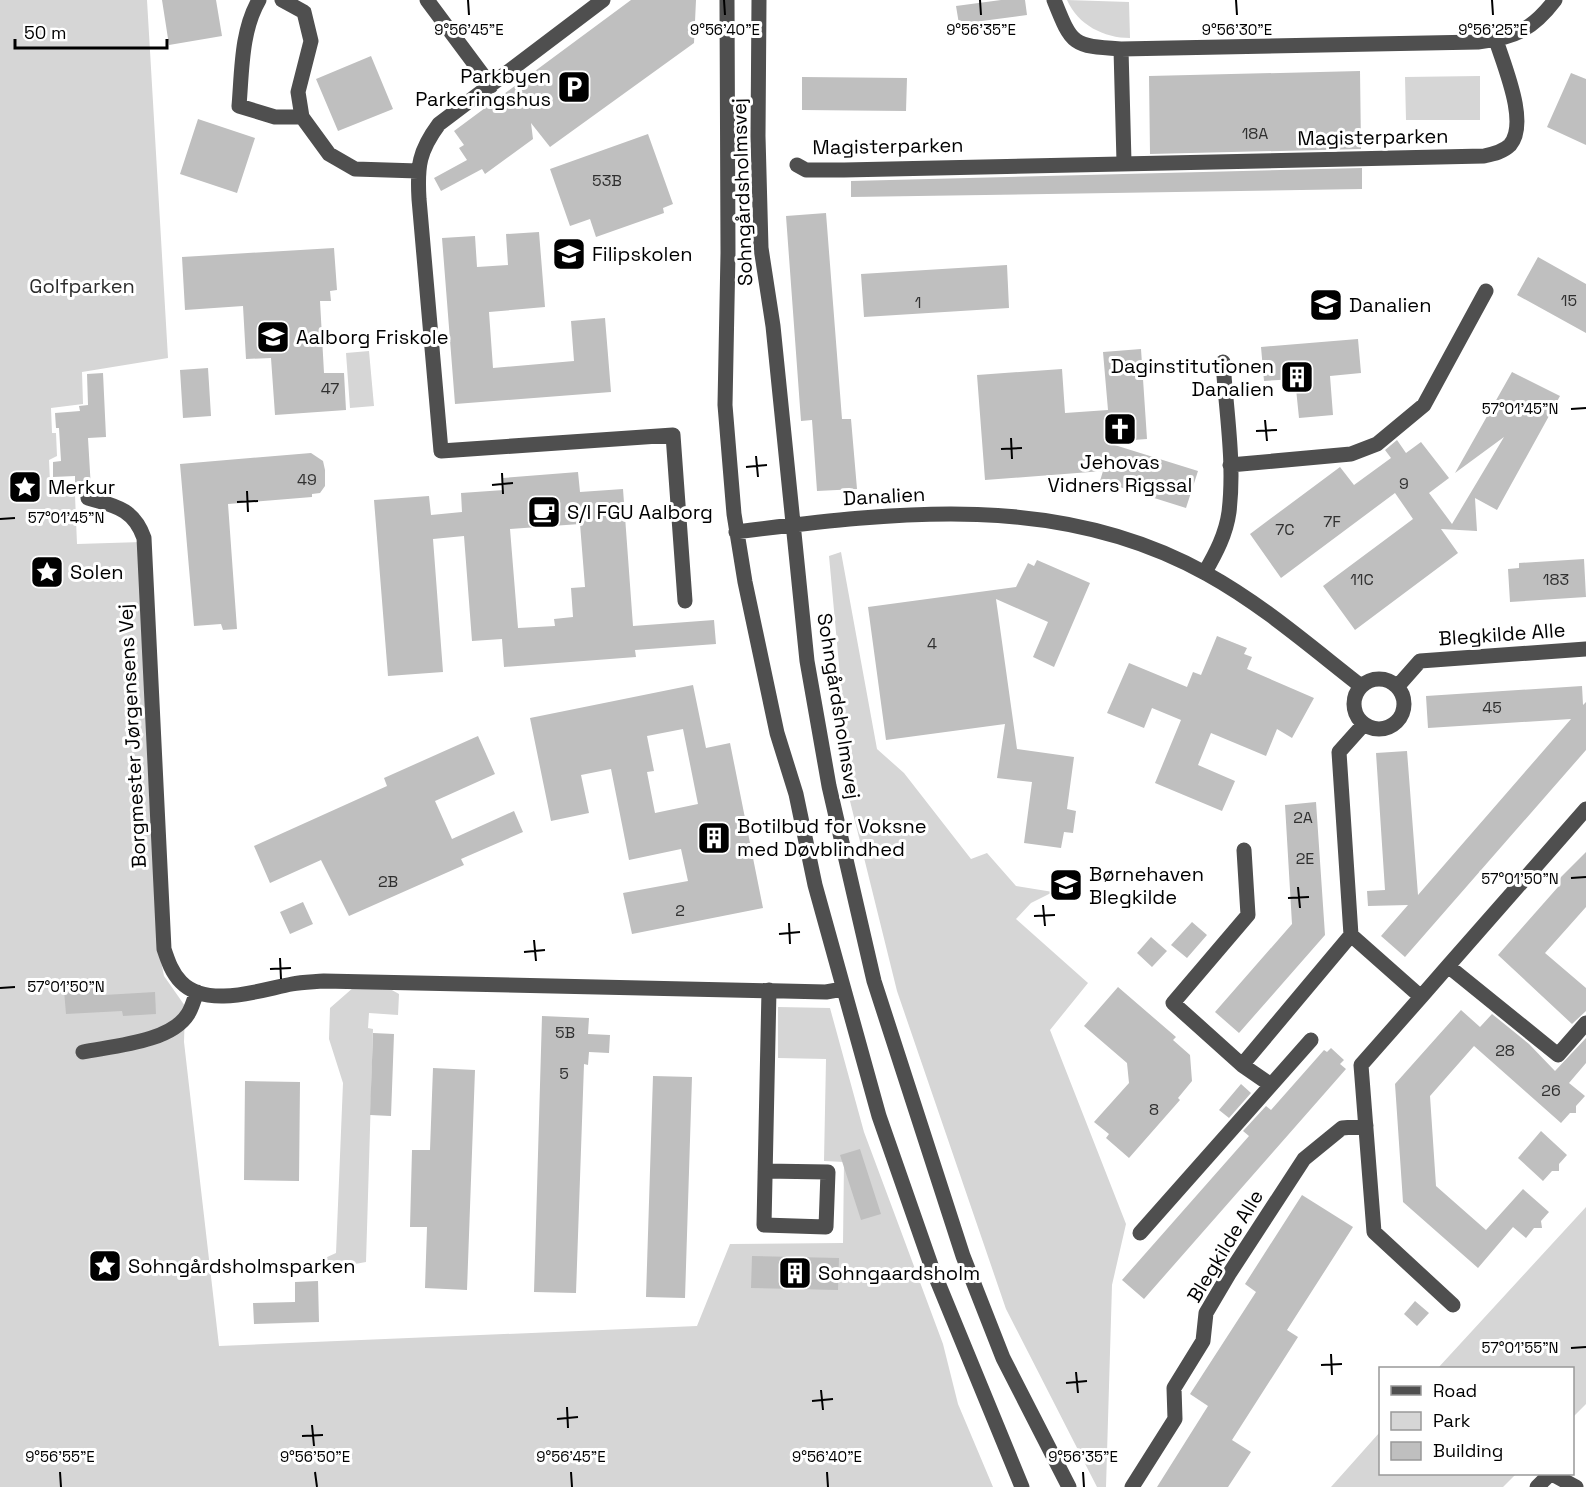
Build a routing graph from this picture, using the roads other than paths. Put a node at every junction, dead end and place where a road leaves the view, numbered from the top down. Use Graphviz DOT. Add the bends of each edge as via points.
graph roads {
  1 [pos="259,0"];
  2 [pos="282,0"];
  3 [pos="427,0"];
  4 [pos="603,0"];
  5 [pos="727,0"];
  6 [pos="759,0"];
  7 [pos="1054,0"];
  8 [pos="1556,0"];
  9 [pos="1496,40"];
  10 [pos="1121,50"];
  11 [pos="491,86"];
  12 [pos="302,117"];
  13 [pos="1124,162"];
  14 [pos="797,165"];
  15 [pos="418,171"];
  16 [pos="1486,291"];
  17 [pos="1223,362"];
  18 [pos="1230,465"];
  19 [pos="88,498"];
  20 [pos="793,525"];
  21 [pos="736,532"];
  22 [pos="1205,572"];
  23 [pos="685,601"];
  24 [pos="1586,650"];
  25 [pos="1361,686"];
  26 [pos="1397,687"];
  27 [pos="1364,724"];
  28 [pos="1586,809"];
  29 [pos="1244,850"];
  30 [pos="1351,935"];
  31 [pos="1448,966"];
  32 [pos="843,989"];
  33 [pos="769,990"];
  34 [pos="197,992"];
  35 [pos="1421,997"];
  36 [pos="1586,1023"];
  37 [pos="1311,1040"];
  38 [pos="84,1052"];
  39 [pos="1242,1065"];
  40 [pos="1271,1085"];
  41 [pos="1366,1126"];
  42 [pos="765,1171"];
  43 [pos="1140,1233"];
  44 [pos="1453,1305"];
  45 [pos="1549,1475"];
  46 [pos="1555,1475"];
  47 [pos="1022,1487"];
  48 [pos="1069,1487"];
  49 [pos="1132,1487"];
  50 [pos="1537,1487"];
  51 [pos="1576,1487"];
  1 -- 12 [label="street" via="243,50 239,106 275,117"];
  2 -- 12 [label="street" via="304,12 311,41 298,92"];
  3 -- 11 [label="street"];
  4 -- 11 [label="street"];
  5 -- 21 [label="street, Sohngårdsholmsvej" via="725,405"];
  6 -- 20 [label="street, Sohngårdsholmsvej" via="761,248"];
  7 -- 10 [label="street" via="1068,35 1085,47"];
  8 -- 9 [label="street" via="1532,26"];
  9 -- 10 [label="street"];
  9 -- 13 [label="street, Magisterparken" via="1518,114 1517,132 1509,145 1497,153"];
  10 -- 13 [label="street"];
  11 -- 15 [label="street" via="439,124 424,145"];
  12 -- 15 [label="street" via="329,154 355,169"];
  13 -- 14 [label="street, Magisterparken" via="835,170 806,170"];
  15 -- 23 [label="street" via="441,452 673,435"];
  16 -- 18 [label="street" via="1424,405 1377,444 1351,454"];
  17 -- 18 [label="street"];
  18 -- 22 [label="street" via="1229,513 1220,546"];
  19 -- 34 [label="street, Borgmester Jørgensens Vej" via="116,506 138,521 144,538 164,949 181,983"];
  20 -- 21 [label="street, Danalien"];
  20 -- 22 [label="street, Danalien" via="918,514 1043,518 1134,540"];
  20 -- 48 [label="street, Sohngårdsholmsvej" via="817,724 874,981 963,1256 1003,1358"];
  21 -- 32 [label="street, Sohngårdsholmsvej" via="777,733 796,794"];
  22 -- 25 [label="street, Danalien" via="1271,615"];
  24 -- 26 [label="street, Blegkilde Alle" via="1420,661"];
  25 -- 26 [label="street" via="1375,679"];
  25 -- 27 [label="street" via="1354,709"];
  26 -- 27 [label="street" via="1404,709 1396,723 1382,730"];
  27 -- 30 [label="street" via="1339,752"];
  28 -- 31 [label="street"];
  29 -- 39 [label="street" via="1248,915 1173,1003"];
  30 -- 35 [label="street"];
  30 -- 39 [label="street"];
  31 -- 35 [label="street"];
  31 -- 36 [label="street" via="1558,1055"];
  32 -- 33 [label="street"];
  32 -- 47 [label="street, Sohngårdsholmsvej" via="879,1116 932,1268"];
  33 -- 34 [label="street" via="324,981 235,996"];
  33 -- 42 [label="street"];
  34 -- 38 [label="street" via="187,1016 174,1029 152,1038"];
  35 -- 41 [label="street" via="1361,1065"];
  37 -- 40 [label="street"];
  39 -- 40 [label="street"];
  40 -- 43 [label="street"];
  41 -- 44 [label="street" via="1374,1232"];
  41 -- 49 [label="street, Blegkilde Alle" via="1342,1128 1304,1159 1229,1274 1206,1312 1203,1341 1174,1388 1175,1419"];
  42 -- 42 [label="street" via="764,1225 826,1227 828,1172"];
  45 -- 50 [label="street"];
  46 -- 51 [label="street"];
}
